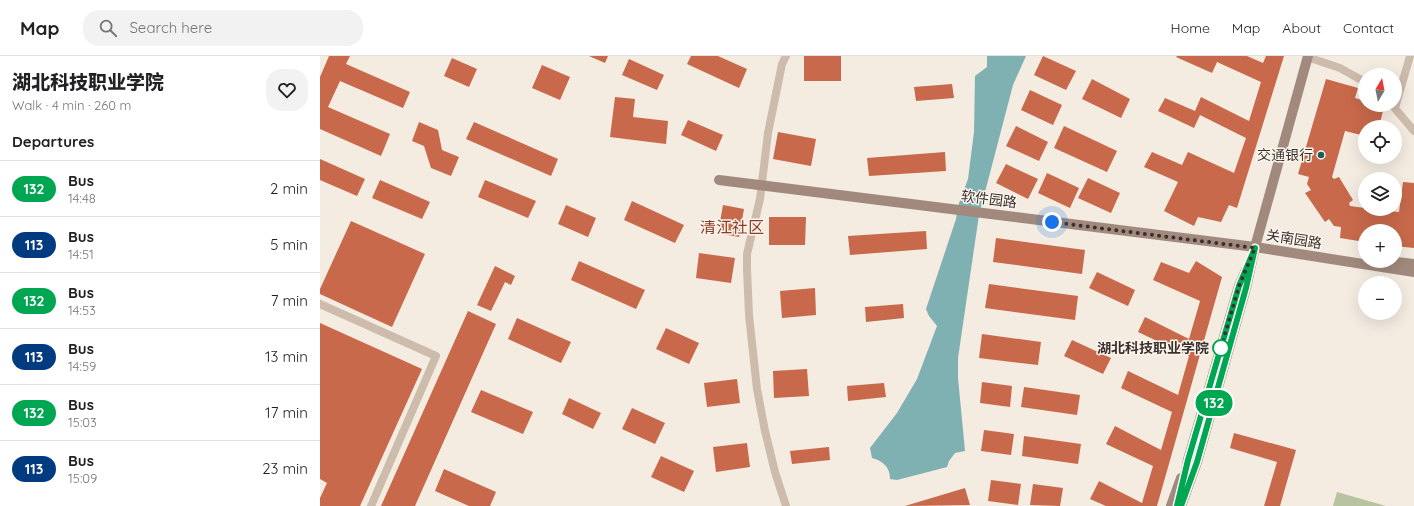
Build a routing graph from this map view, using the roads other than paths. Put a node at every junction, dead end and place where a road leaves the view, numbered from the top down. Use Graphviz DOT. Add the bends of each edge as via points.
graph roads {
  1 [pos="786,56"];
  2 [pos="1308,56"];
  3 [pos="1410,56"];
  4 [pos="1358,78"];
  5 [pos="1402,80"];
  6 [pos="1397,112"];
  7 [pos="1414,131"];
  8 [pos="719,180"];
  9 [pos="760,186"];
  10 [pos="1255,248"];
  11 [pos="1358,257"];
  12 [pos="1402,263"];
  13 [pos="1414,264"];
  14 [pos="1414,272"];
  15 [pos="320,304"];
  16 [pos="1193,461"];
  17 [pos="1179,505"];
  18 [pos="371,506"];
  19 [pos="786,506"];
  1 -- 9 [label="street" via="782,64"];
  2 -- 4 [label="street"];
  2 -- 10 [label="main road"];
  3 -- 5 [label="street"];
  6 -- 7 [label="street"];
  8 -- 9 [label="main road, 软件园路"];
  9 -- 10 [label="main road, 软件园路"];
  9 -- 19 [label="street" via="760,198 747,254 749,315 757,389 765,431"];
  10 -- 11 [label="main road, 关南园路" via="1286,248"];
  10 -- 14 [label="main road, 关南园路"];
  10 -- 16 [label="main road" via="1239,286"];
  12 -- 13 [label="main road"];
  15 -- 18 [label="street" via="436,356"];
  16 -- 17 [label="main road"];
  16 -- 17 [label="main road"];
}
